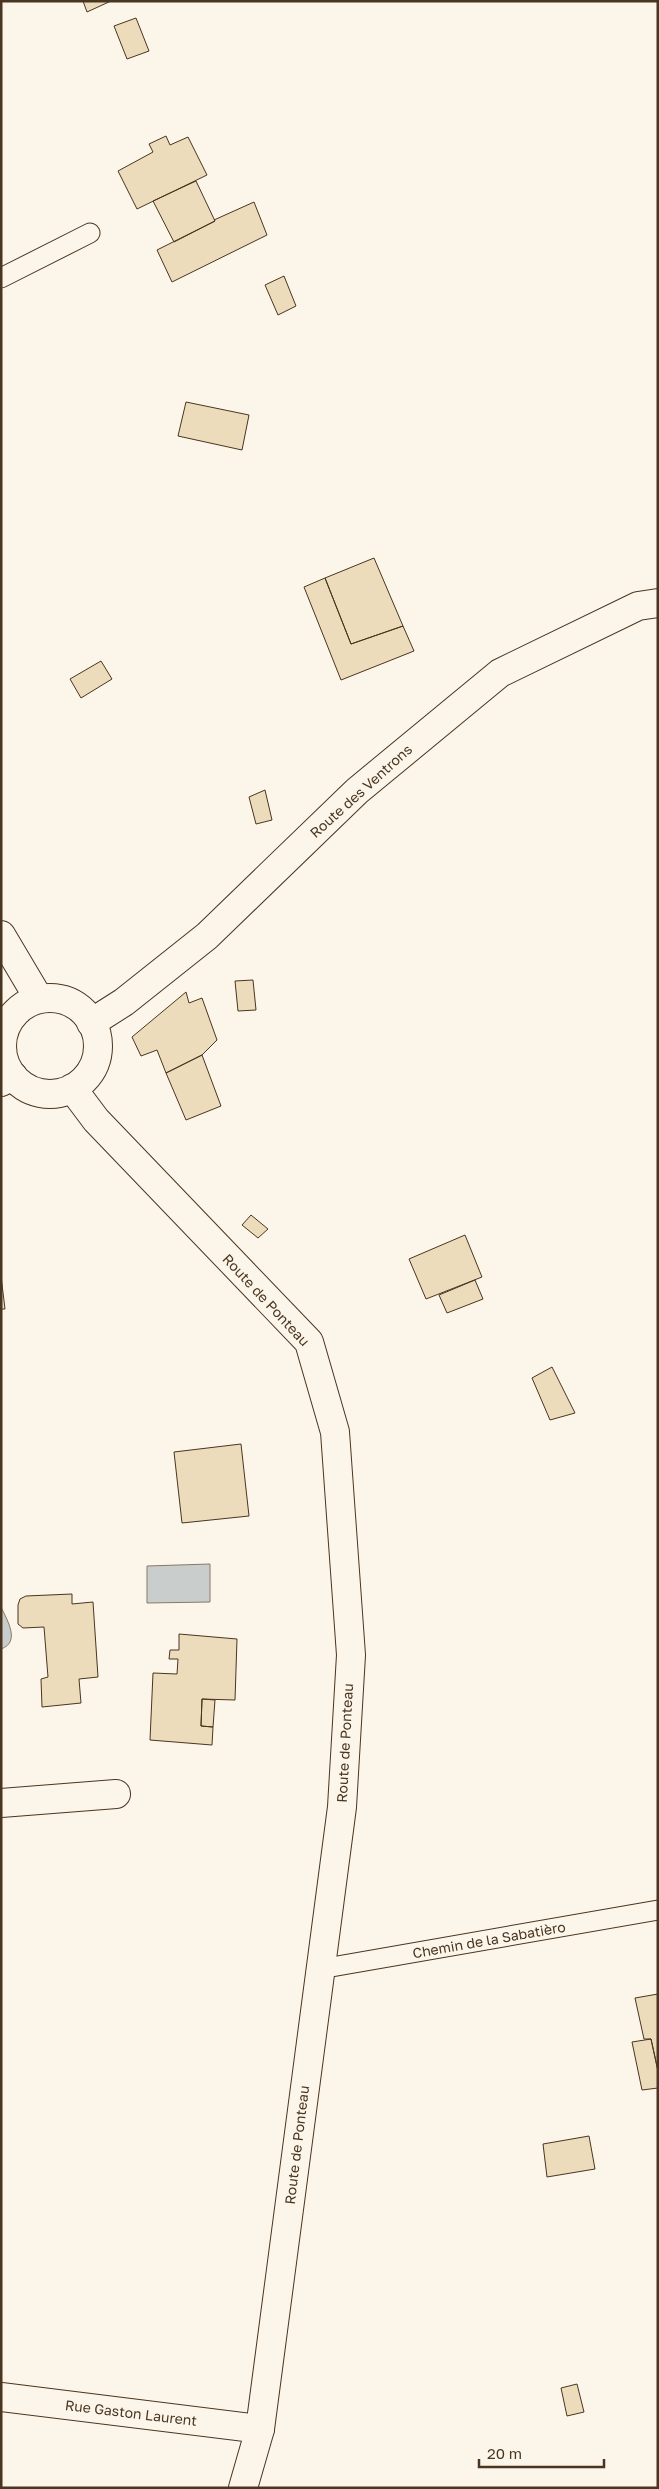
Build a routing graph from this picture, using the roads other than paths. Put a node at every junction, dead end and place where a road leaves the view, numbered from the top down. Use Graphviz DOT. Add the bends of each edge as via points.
graph roads {
  1 [pos="90,233"];
  2 [pos="1,278"];
  3 [pos="658,603"];
  4 [pos="1,935"];
  5 [pos="40,998"];
  6 [pos="91,1023"];
  7 [pos="7,1079"];
  8 [pos="72,1088"];
  9 [pos="116,1794"];
  10 [pos="1,1803"];
  11 [pos="658,1910"];
  12 [pos="320,1969"];
  13 [pos="1,2396"];
  14 [pos="260,2429"];
  15 [pos="243,2488"];
  1 -- 2 [label="lane"];
  3 -- 6 [label="street, Route des Ventrons" via="638,606 500,673 357,791 207,936 124,1002"];
  4 -- 5 [label="street"];
  5 -- 6 [label="street" via="56,998 75,1004 87,1014"];
  5 -- 7 [label="street" via="15,1013 4,1033 2,1055"];
  6 -- 8 [label="street" via="96,1032 97,1054 92,1070"];
  7 -- 8 [label="street" via="49,1094"];
  8 -- 12 [label="street, Route de Ponteau" via="96,1120 309,1342 335,1432 350,1655 342,1807"];
  9 -- 10 [label="street"];
  11 -- 12 [label="lane, Chemin de la Sabatièro"];
  12 -- 14 [label="street, Route de Ponteau"];
  13 -- 14 [label="street, Rue Gaston Laurent"];
  14 -- 15 [label="street, Route de Ponteau"];
}
